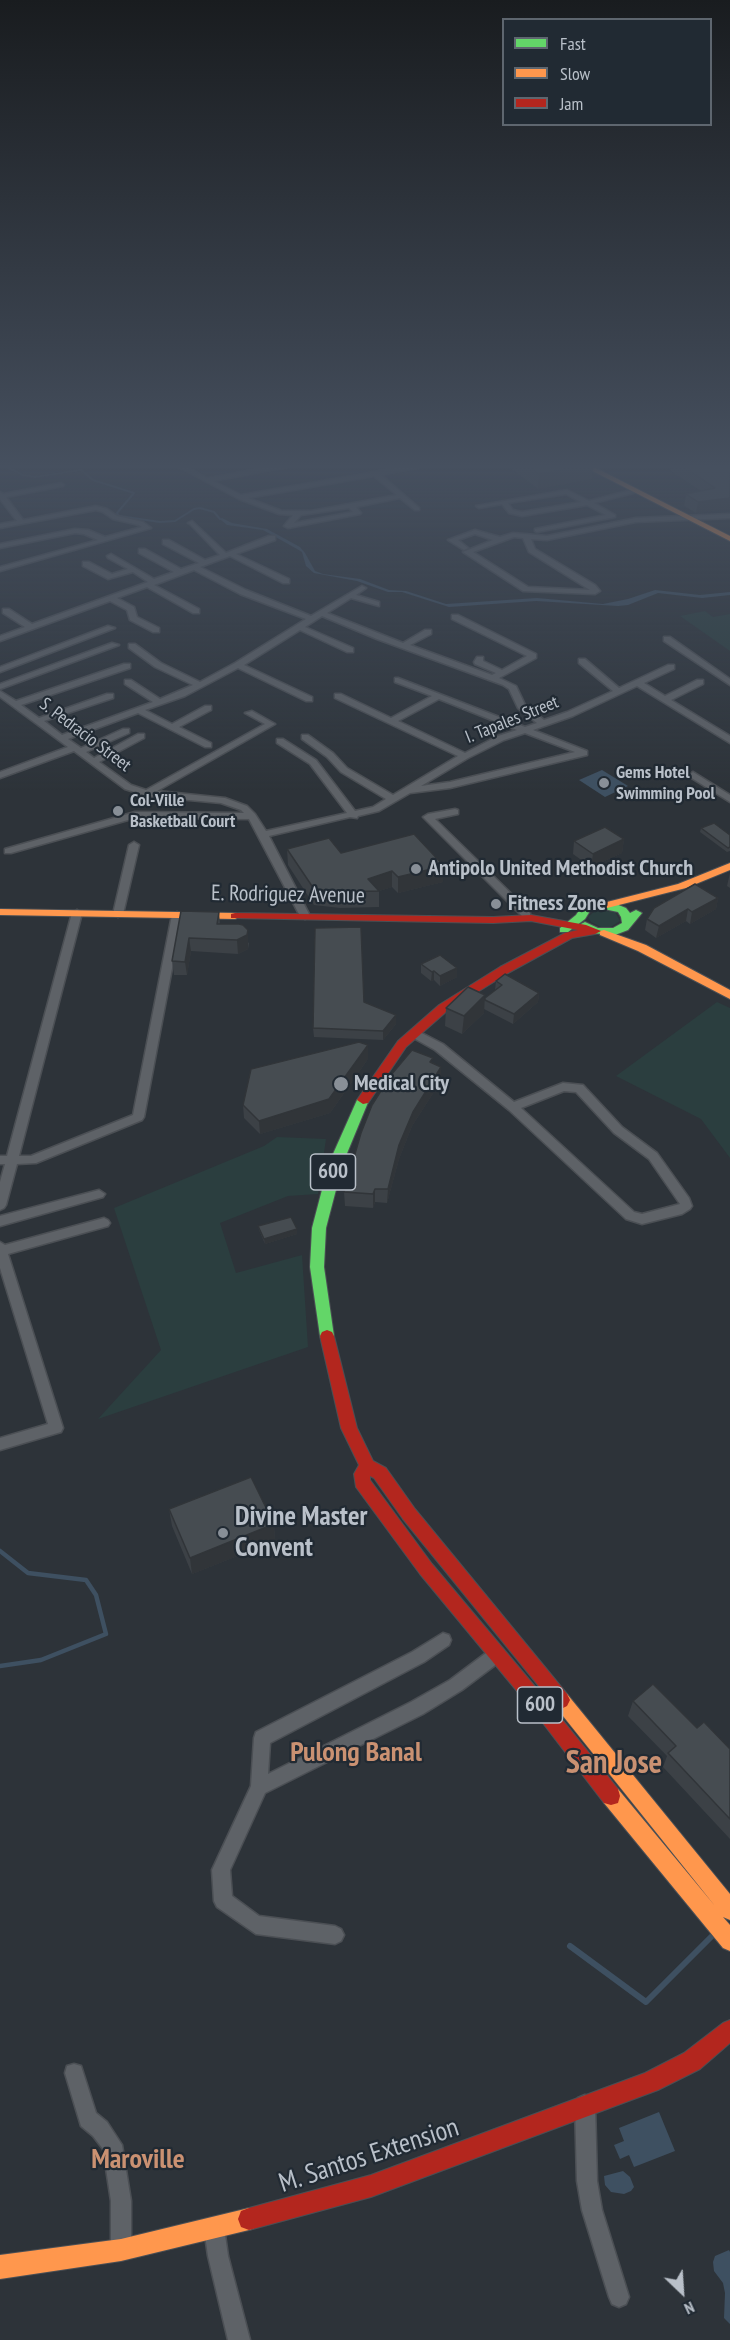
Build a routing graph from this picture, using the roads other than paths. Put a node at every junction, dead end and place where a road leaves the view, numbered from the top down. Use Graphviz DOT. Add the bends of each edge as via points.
graph roads {
  1 [pos="102,572"];
  2 [pos="126,572"];
  3 [pos="136,572"];
  4 [pos="180,572"];
  5 [pos="204,572"];
  6 [pos="266,572"];
  7 [pos="500,572"];
  8 [pos="567,572"];
  9 [pos="286,581"];
  10 [pos="152,583"];
  11 [pos="362,588"];
  12 [pos="350,595"];
  13 [pos="111,598"];
  14 [pos="376,604"];
  15 [pos="6,611"];
  16 [pos="196,611"];
  17 [pos="321,613"];
  18 [pos="455,617"];
  19 [pos="312,619"];
  20 [pos="32,627"];
  21 [pos="299,627"];
  22 [pos="111,628"];
  23 [pos="156,630"];
  24 [pos="428,632"];
  25 [pos="0,639"];
  26 [pos="667,639"];
  27 [pos="115,645"];
  28 [pos="404,645"];
  29 [pos="132,646"];
  30 [pos="350,650"];
  31 [pos="480,659"];
  32 [pos="582,661"];
  33 [pos="238,665"];
  34 [pos="127,666"];
  35 [pos="671,667"];
  36 [pos="0,670"];
  37 [pos="503,673"];
  38 [pos="493,678"];
  39 [pos="398,680"];
  40 [pos="700,681"];
  41 [pos="128,682"];
  42 [pos="638,683"];
  43 [pos="730,683"];
  44 [pos="200,685"];
  45 [pos="0,687"];
  46 [pos="619,692"];
  47 [pos="0,693"];
  48 [pos="110,696"];
  49 [pos="338,696"];
  50 [pos="439,696"];
  51 [pos="309,699"];
  52 [pos="665,699"];
  53 [pos="160,703"];
  54 [pos="15,704"];
  55 [pos="208,708"];
  56 [pos="138,710"];
  57 [pos="249,713"];
  58 [pos="37,721"];
  59 [pos="392,721"];
  60 [pos="543,723"];
  61 [pos="172,727"];
  62 [pos="523,729"];
  63 [pos="126,731"];
  64 [pos="141,736"];
  65 [pos="305,737"];
  66 [pos="61,738"];
  67 [pos="730,740"];
  68 [pos="280,741"];
  69 [pos="208,745"];
  70 [pos="76,750"];
  71 [pos="465,756"];
  72 [pos="92,762"];
  73 [pos="2,772"];
  74 [pos="693,775"];
  75 [pos="407,790"];
  76 [pos="147,793"];
  77 [pos="393,799"];
  78 [pos="730,799"];
  79 [pos="455,812"];
  80 [pos="252,816"];
  81 [pos="354,816"];
  82 [pos="263,834"];
  83 [pos="134,845"];
  84 [pos="8,851"];
  85 [pos="730,866"];
  86 [pos="681,886"];
  87 [pos="607,905"];
  88 [pos="0,912"];
  89 [pos="77,913"];
  90 [pos="118,914"];
  91 [pos="526,914"];
  92 [pos="177,915"];
  93 [pos="305,916"];
  94 [pos="467,919"];
  95 [pos="588,923"];
  96 [pos="627,924"];
  97 [pos="642,948"];
  98 [pos="530,955"];
  99 [pos="730,995"];
  100 [pos="414,1033"];
  101 [pos="513,1107"];
  102 [pos="5,1160"];
  103 [pos="99,1194"];
  104 [pos="0,1205"];
  105 [pos="0,1221"];
  106 [pos="104,1223"];
  107 [pos="1,1249"];
  108 [pos="3,1266"];
  109 [pos="0,1444"];
  110 [pos="367,1466"];
  111 [pos="443,1640"];
  112 [pos="496,1655"];
  113 [pos="259,1787"];
  114 [pos="730,1910"];
  115 [pos="335,1935"];
  116 [pos="730,1941"];
  117 [pos="730,2030"];
  118 [pos="74,2073"];
  119 [pos="585,2105"];
  120 [pos="214,2228"];
  121 [pos="121,2250"];
  122 [pos="0,2267"];
  123 [pos="619,2298"];
  124 [pos="239,2340"];
  1 -- 2 [label="street" via="111,577"];
  3 -- 10 [label="street"];
  4 -- 10 [label="street"];
  5 -- 19 [label="street"];
  6 -- 9 [label="street"];
  7 -- 8 [label="street" via="526,589 597,591"];
  10 -- 13 [label="street"];
  10 -- 16 [label="street"];
  11 -- 12 [label="street"];
  12 -- 14 [label="street"];
  12 -- 17 [label="street"];
  13 -- 20 [label="street"];
  13 -- 23 [label="street" via="131,609 133,618"];
  15 -- 20 [label="street"];
  17 -- 19 [label="street"];
  17 -- 28 [label="street"];
  18 -- 37 [label="street" via="533,656"];
  19 -- 21 [label="street"];
  20 -- 25 [label="street"];
  21 -- 30 [label="street"];
  21 -- 33 [label="street"];
  22 -- 36 [label="street"];
  24 -- 28 [label="street"];
  26 -- 43 [label="street"];
  27 -- 45 [label="street"];
  28 -- 38 [label="street"];
  29 -- 44 [label="street" via="158,665"];
  31 -- 37 [label="street" via="478,662"];
  32 -- 46 [label="street"];
  33 -- 44 [label="street"];
  33 -- 51 [label="street"];
  34 -- 54 [label="street"];
  35 -- 42 [label="street, I. Tapales Street"];
  37 -- 38 [label="street"];
  38 -- 60 [label="street" via="513,688 521,705"];
  39 -- 50 [label="street"];
  40 -- 52 [label="street"];
  41 -- 53 [label="street"];
  42 -- 46 [label="street, I. Tapales Street"];
  42 -- 52 [label="street"];
  44 -- 53 [label="street"];
  46 -- 60 [label="street, I. Tapales Street"];
  47 -- 54 [label="street, S. Pedracio Street"];
  48 -- 58 [label="street"];
  49 -- 59 [label="street"];
  50 -- 59 [label="street"];
  50 -- 62 [label="street"];
  52 -- 67 [label="street"];
  53 -- 56 [label="street"];
  54 -- 58 [label="street, S. Pedracio Street"];
  55 -- 61 [label="street"];
  56 -- 61 [label="street"];
  56 -- 66 [label="street"];
  57 -- 76 [label="street" via="271,724"];
  58 -- 66 [label="street, S. Pedracio Street"];
  59 -- 71 [label="street"];
  60 -- 62 [label="street, I. Tapales Street"];
  61 -- 69 [label="street"];
  62 -- 71 [label="street, I. Tapales Street"];
  62 -- 75 [label="street" via="584,753 450,785"];
  63 -- 70 [label="street"];
  64 -- 72 [label="street"];
  65 -- 77 [label="street" via="344,770"];
  66 -- 70 [label="street, S. Pedracio Street"];
  68 -- 81 [label="street" via="313,762"];
  70 -- 72 [label="street, S. Pedracio Street"];
  70 -- 73 [label="street"];
  71 -- 75 [label="street, I. Tapales Street"];
  72 -- 76 [label="street, S. Pedracio Street" via="128,788"];
  74 -- 78 [label="street"];
  75 -- 77 [label="street, I. Tapales Street"];
  76 -- 80 [label="street, S. Pedracio Street" via="222,800 244,808"];
  77 -- 81 [label="street, I. Tapales Street"];
  79 -- 91 [label="street" via="428,817"];
  80 -- 82 [label="street, S. Pedracio Street"];
  80 -- 84 [label="street" via="135,815"];
  81 -- 82 [label="street, I. Tapales Street"];
  82 -- 93 [label="street, S. Pedracio Street"];
  83 -- 90 [label="street"];
  85 -- 86 [label="main road, 600"];
  86 -- 87 [label="main road, 600"];
  86 -- 96 [label="main road, 600" via="645,906"];
  87 -- 95 [label="main road, 600"];
  87 -- 96 [label="main road" via="625,913"];
  88 -- 89 [label="main road, E. Rodriguez Avenue"];
  89 -- 90 [label="main road, E. Rodriguez Avenue"];
  89 -- 102 [label="street"];
  90 -- 92 [label="main road, E. Rodriguez Avenue"];
  91 -- 94 [label="main road, E. Rodriguez Avenue"];
  91 -- 95 [label="main road, E. Rodriguez Avenue"];
  92 -- 93 [label="main road, E. Rodriguez Avenue"];
  92 -- 102 [label="street" via="138,1117 32,1160"];
  93 -- 94 [label="main road, E. Rodriguez Avenue"];
  94 -- 95 [label="main road, E. Rodriguez Avenue" via="531,918"];
  95 -- 96 [label="main road, 600" via="615,932"];
  95 -- 97 [label="main road"];
  95 -- 98 [label="main road, 600"];
  95 -- 98 [label="main road, 600"];
  96 -- 97 [label="main road" via="629,935"];
  97 -- 99 [label="main road"];
  98 -- 100 [label="main road, 600" via="443,1008"];
  100 -- 101 [label="street" via="439,1047"];
  100 -- 110 [label="main road, 600" via="402,1044 356,1112 336,1163 319,1228 317,1267 327,1338 349,1428"];
  101 -- 101 [label="street" via="630,1216 642,1219 686,1206 653,1156 618,1130 579,1088 563,1087"];
  102 -- 104 [label="street"];
  103 -- 105 [label="street"];
  106 -- 107 [label="street"];
  107 -- 108 [label="street"];
  108 -- 109 [label="street" via="56,1428"];
  110 -- 112 [label="main road, 600" via="362,1482"];
  110 -- 114 [label="main road, 600" via="380,1473"];
  111 -- 113 [label="street" via="418,1657 262,1737"];
  112 -- 113 [label="street" via="417,1708"];
  112 -- 116 [label="main road, 600"];
  113 -- 115 [label="street" via="221,1870 224,1901 256,1925"];
  117 -- 119 [label="main road, M. Santos Extension" via="692,2061 650,2082"];
  118 -- 121 [label="street" via="88,2119 112,2145 121,2201"];
  119 -- 120 [label="main road, M. Santos Extension" via="371,2186"];
  119 -- 123 [label="street" via="592,2210"];
  120 -- 121 [label="main road, M. Santos Extension"];
  120 -- 124 [label="street"];
  121 -- 122 [label="main road, M. Santos Extension"];
}
